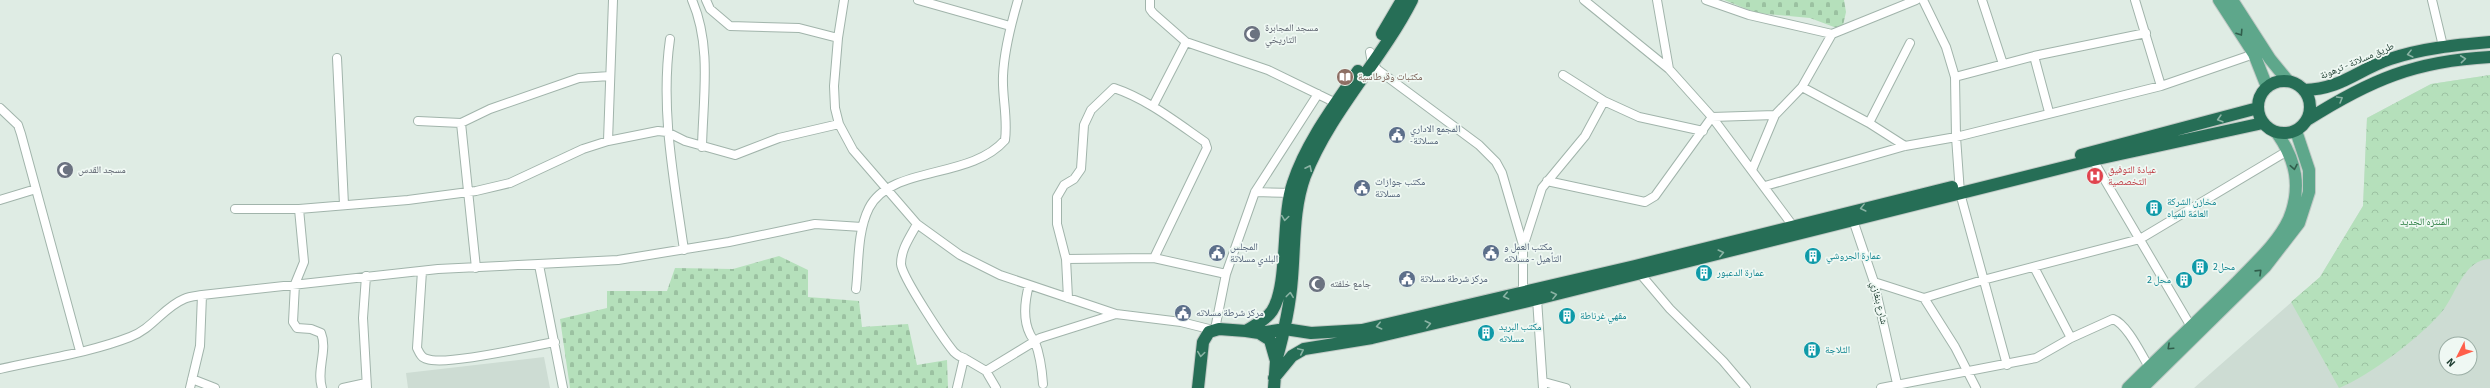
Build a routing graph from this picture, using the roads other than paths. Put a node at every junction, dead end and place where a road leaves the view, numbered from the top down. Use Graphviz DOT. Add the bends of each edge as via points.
graph roads {
  1 [pos="613,0"];
  2 [pos="692,0"];
  3 [pos="706,0"];
  4 [pos="844,0"];
  5 [pos="918,0"];
  6 [pos="1018,0"];
  7 [pos="1150,0"];
  8 [pos="1402,0"];
  9 [pos="1412,0"];
  10 [pos="1584,0"];
  11 [pos="1657,0"];
  12 [pos="1706,0"];
  13 [pos="1916,0"];
  14 [pos="1923,0"];
  15 [pos="1982,0"];
  16 [pos="2135,0"];
  17 [pos="2219,0"];
  18 [pos="2232,0"];
  19 [pos="2432,0"];
  20 [pos="1010,26"];
  21 [pos="2146,33"];
  22 [pos="1832,34"];
  23 [pos="838,38"];
  24 [pos="670,39"];
  25 [pos="1186,42"];
  26 [pos="2490,42"];
  27 [pos="1910,43"];
  28 [pos="2443,46"];
  29 [pos="2254,54"];
  30 [pos="2034,56"];
  31 [pos="2490,57"];
  32 [pos="337,58"];
  33 [pos="1371,58"];
  34 [pos="2003,64"];
  35 [pos="1669,70"];
  36 [pos="1563,75"];
  37 [pos="610,76"];
  38 [pos="1955,78"];
  39 [pos="2288,81"];
  40 [pos="2160,86"];
  41 [pos="1802,87"];
  42 [pos="2266,87"];
  43 [pos="2304,90"];
  44 [pos="1318,94"];
  45 [pos="1604,101"];
  46 [pos="1336,103"];
  47 [pos="1152,106"];
  48 [pos="0,108"];
  49 [pos="2258,108"];
  50 [pos="2049,112"];
  51 [pos="1775,115"];
  52 [pos="1712,117"];
  53 [pos="2307,120"];
  54 [pos="418,121"];
  55 [pos="2263,122"];
  56 [pos="461,123"];
  57 [pos="1869,123"];
  58 [pos="839,124"];
  59 [pos="1703,131"];
  60 [pos="2296,131"];
  61 [pos="668,132"];
  62 [pos="2277,133"];
  63 [pos="1956,137"];
  64 [pos="608,141"];
  65 [pos="1905,146"];
  66 [pos="702,147"];
  67 [pos="2289,150"];
  68 [pos="2093,160"];
  69 [pos="1752,170"];
  70 [pos="1547,181"];
  71 [pos="1765,186"];
  72 [pos="36,189"];
  73 [pos="885,189"];
  74 [pos="1960,189"];
  75 [pos="467,191"];
  76 [pos="1255,192"];
  77 [pos="1295,193"];
  78 [pos="0,200"];
  79 [pos="344,205"];
  80 [pos="235,209"];
  81 [pos="299,209"];
  82 [pos="1854,220"];
  83 [pos="917,224"];
  84 [pos="1793,226"];
  85 [pos="862,227"];
  86 [pos="2140,239"];
  87 [pos="1523,245"];
  88 [pos="684,250"];
  89 [pos="1154,258"];
  90 [pos="1066,259"];
  91 [pos="540,265"];
  92 [pos="2034,267"];
  93 [pos="476,268"];
  94 [pos="1637,270"];
  95 [pos="422,271"];
  96 [pos="1226,274"];
  97 [pos="366,276"];
  98 [pos="1982,280"];
  99 [pos="1874,282"];
  100 [pos="295,284"];
  101 [pos="1029,285"];
  102 [pos="2236,288"];
  103 [pos="856,289"];
  104 [pos="1523,292"];
  105 [pos="202,294"];
  106 [pos="1068,298"];
  107 [pos="1924,298"];
  108 [pos="1537,299"];
  109 [pos="1457,312"];
  110 [pos="1116,314"];
  111 [pos="1285,329"];
  112 [pos="1214,330"];
  113 [pos="1246,331"];
  114 [pos="2194,331"];
  115 [pos="1259,333"];
  116 [pos="2071,338"];
  117 [pos="1035,341"];
  118 [pos="555,342"];
  119 [pos="80,351"];
  120 [pos="964,358"];
  121 [pos="1276,361"];
  122 [pos="2007,365"];
  123 [pos="2149,367"];
  124 [pos="0,369"];
  125 [pos="986,371"];
  126 [pos="1968,372"];
  127 [pos="192,379"];
  128 [pos="1274,383"];
  129 [pos="1043,384"];
  130 [pos="367,385"];
  131 [pos="1543,385"];
  132 [pos="1898,386"];
  133 [pos="190,388"];
  134 [pos="215,388"];
  135 [pos="322,388"];
  136 [pos="343,388"];
  137 [pos="563,388"];
  138 [pos="957,388"];
  139 [pos="996,388"];
  140 [pos="1198,388"];
  141 [pos="1566,388"];
  142 [pos="1746,388"];
  143 [pos="1881,388"];
  144 [pos="1976,388"];
  145 [pos="2128,388"];
  146 [pos="2142,388"];
  1 -- 37 [label="street"];
  2 -- 66 [label="street" via="700,20 705,44"];
  3 -- 23 [label="street" via="710,9 730,26 799,28"];
  4 -- 23 [label="street"];
  5 -- 20 [label="street"];
  6 -- 20 [label="street"];
  7 -- 25 [label="street" via="1150,9 1153,13"];
  8 -- 33 [label="highway"];
  9 -- 33 [label="highway"];
  10 -- 35 [label="street"];
  11 -- 35 [label="street"];
  12 -- 22 [label="street" via="1749,15"];
  13 -- 22 [label="street"];
  14 -- 38 [label="street" via="1946,47"];
  15 -- 34 [label="street"];
  16 -- 21 [label="street"];
  17 -- 29 [label="main road, one-way"];
  18 -- 39 [label="main road" via="2270,59"];
  19 -- 28 [label="street"];
  20 -- 73 [label="street" via="1003,75 1006,102 1005,140 1000,146 970,164 903,181"];
  21 -- 30 [label="street"];
  21 -- 40 [label="street"];
  22 -- 41 [label="street"];
  23 -- 58 [label="street" via="834,86"];
  24 -- 61 [label="street" via="666,78"];
  25 -- 44 [label="street" via="1268,70"];
  25 -- 47 [label="street"];
  26 -- 28 [label="highway, طريق مسلاتة - ترهونة"];
  27 -- 57 [label="street"];
  28 -- 43 [label="highway, طريق مسلاتة - ترهونة, one-way" via="2390,59 2323,90"];
  29 -- 40 [label="street"];
  29 -- 42 [label="main road"];
  30 -- 34 [label="street"];
  30 -- 50 [label="street"];
  53 -- 31 [label="highway, one-way" via="2355,90 2384,77 2433,62"];
  32 -- 79 [label="street"];
  33 -- 46 [label="highway"];
  77 -- 33 [label="highway, one-way"];
  33 -- 87 [label="street" via="1384,75 1479,144 1496,162 1502,173"];
  34 -- 38 [label="street"];
  35 -- 52 [label="street"];
  36 -- 45 [label="street"];
  37 -- 56 [label="street" via="579,78 490,109"];
  37 -- 64 [label="street"];
  38 -- 63 [label="street"];
  39 -- 42 [label="highway" via="2280,81"];
  39 -- 43 [label="highway"];
  40 -- 50 [label="street"];
  41 -- 51 [label="street"];
  41 -- 57 [label="street"];
  42 -- 49 [label="highway" via="2258,100"];
  43 -- 53 [label="highway" via="2309,99 2310,110"];
  44 -- 46 [label="street"];
  44 -- 76 [label="street"];
  45 -- 59 [label="street" via="1639,116"];
  45 -- 70 [label="street" via="1585,136"];
  46 -- 77 [label="highway" via="1301,161"];
  47 -- 89 [label="street" via="1205,142 1207,148"];
  47 -- 90 [label="street" via="1114,88 1091,110 1084,125 1081,169 1074,179 1064,185 1057,197 1057,224"];
  48 -- 72 [label="street" via="18,125"];
  49 -- 55 [label="highway"];
  49 -- 74 [label="highway, one-way"];
  50 -- 63 [label="street"];
  51 -- 52 [label="street"];
  51 -- 69 [label="street"];
  52 -- 59 [label="street"];
  52 -- 69 [label="street"];
  53 -- 60 [label="highway"];
  54 -- 56 [label="street"];
  55 -- 62 [label="highway"];
  55 -- 68 [label="highway"];
  56 -- 75 [label="street"];
  57 -- 65 [label="street"];
  58 -- 66 [label="street" via="779,138 735,155"];
  58 -- 73 [label="street" via="853,150"];
  59 -- 70 [label="street" via="1656,196 1645,202"];
  60 -- 62 [label="highway"];
  102 -- 60 [label="main road, one-way" via="2265,267 2299,222 2309,192 2309,170"];
  61 -- 64 [label="street" via="658,131"];
  61 -- 66 [label="street"];
  61 -- 88 [label="street"];
  62 -- 67 [label="main road"];
  63 -- 65 [label="street"];
  63 -- 74 [label="street"];
  64 -- 75 [label="street" via="576,152 510,183"];
  65 -- 71 [label="street"];
  67 -- 86 [label="street"];
  67 -- 102 [label="main road, one-way" via="2296,180 2295,199 2290,217 2277,238"];
  68 -- 74 [label="highway"];
  68 -- 86 [label="street"];
  69 -- 71 [label="street"];
  70 -- 87 [label="street" via="1534,208"];
  71 -- 84 [label="street"];
  72 -- 78 [label="street"];
  72 -- 119 [label="street"];
  73 -- 83 [label="street"];
  73 -- 85 [label="street" via="871,205"];
  74 -- 82 [label="highway"];
  74 -- 84 [label="highway, one-way"];
  74 -- 98 [label="street"];
  75 -- 79 [label="street" via="408,200"];
  75 -- 93 [label="street"];
  76 -- 77 [label="street"];
  76 -- 96 [label="street"];
  111 -- 77 [label="highway, one-way" via="1292,278"];
  77 -- 113 [label="highway, one-way" via="1284,225 1277,300 1269,315"];
  79 -- 81 [label="street"];
  80 -- 81 [label="street"];
  81 -- 100 [label="street" via="304,262"];
  94 -- 82 [label="highway, one-way"];
  82 -- 99 [label="street, شارع بنغازي"];
  83 -- 101 [label="street" via="960,255 1000,275"];
  83 -- 120 [label="street" via="903,253 903,274 954,351"];
  84 -- 94 [label="highway"];
  85 -- 88 [label="street" via="803,226"];
  85 -- 103 [label="street"];
  86 -- 92 [label="street"];
  86 -- 114 [label="street"];
  87 -- 104 [label="street"];
  88 -- 91 [label="street" via="618,260"];
  89 -- 90 [label="street"];
  89 -- 96 [label="street"];
  90 -- 106 [label="street"];
  91 -- 93 [label="street"];
  91 -- 118 [label="street"];
  92 -- 98 [label="street"];
  92 -- 116 [label="street"];
  93 -- 95 [label="street"];
  94 -- 104 [label="highway"];
  108 -- 94 [label="highway, one-way"];
  94 -- 142 [label="street"];
  95 -- 97 [label="street"];
  95 -- 118 [label="street" via="417,348 426,359 455,360"];
  96 -- 112 [label="street"];
  97 -- 100 [label="street"];
  97 -- 130 [label="street" via="362,318"];
  98 -- 107 [label="street"];
  98 -- 122 [label="street"];
  99 -- 107 [label="street"];
  99 -- 132 [label="street, شارع بنغازي"];
  100 -- 105 [label="street"];
  100 -- 135 [label="street" via="294,325 301,329 318,331 323,338 319,380"];
  101 -- 106 [label="street"];
  101 -- 117 [label="street" via="1025,305 1030,333"];
  102 -- 114 [label="main road"];
  104 -- 109 [label="highway, one-way"];
  105 -- 119 [label="street" via="174,304 154,322 131,337"];
  105 -- 127 [label="street" via="200,346"];
  106 -- 110 [label="street"];
  107 -- 126 [label="street"];
  108 -- 109 [label="highway"];
  108 -- 131 [label="street"];
  109 -- 111 [label="highway, one-way" via="1362,330 1311,333"];
  128 -- 109 [label="highway, one-way" via="1292,356 1304,349 1372,338"];
  110 -- 112 [label="street" via="1181,322"];
  110 -- 117 [label="street"];
  111 -- 115 [label="highway"];
  111 -- 121 [label="highway"];
  112 -- 113 [label="highway"];
  112 -- 140 [label="highway, one-way" via="1203,342"];
  113 -- 115 [label="highway"];
  114 -- 123 [label="main road, one-way"];
  114 -- 146 [label="main road"];
  115 -- 121 [label="highway" via="1272,342"];
  116 -- 122 [label="street" via="2036,358"];
  116 -- 123 [label="street" via="2113,319 2124,327"];
  117 -- 125 [label="street"];
  117 -- 129 [label="street"];
  118 -- 137 [label="street"];
  119 -- 124 [label="street"];
  120 -- 125 [label="street"];
  120 -- 138 [label="street"];
  121 -- 128 [label="highway"];
  122 -- 126 [label="street"];
  123 -- 145 [label="main road"];
  125 -- 139 [label="street"];
  126 -- 132 [label="street"];
  126 -- 144 [label="street"];
  127 -- 133 [label="street"];
  127 -- 134 [label="street"];
  130 -- 136 [label="street"];
  131 -- 141 [label="street"];
  132 -- 143 [label="street"];
}
